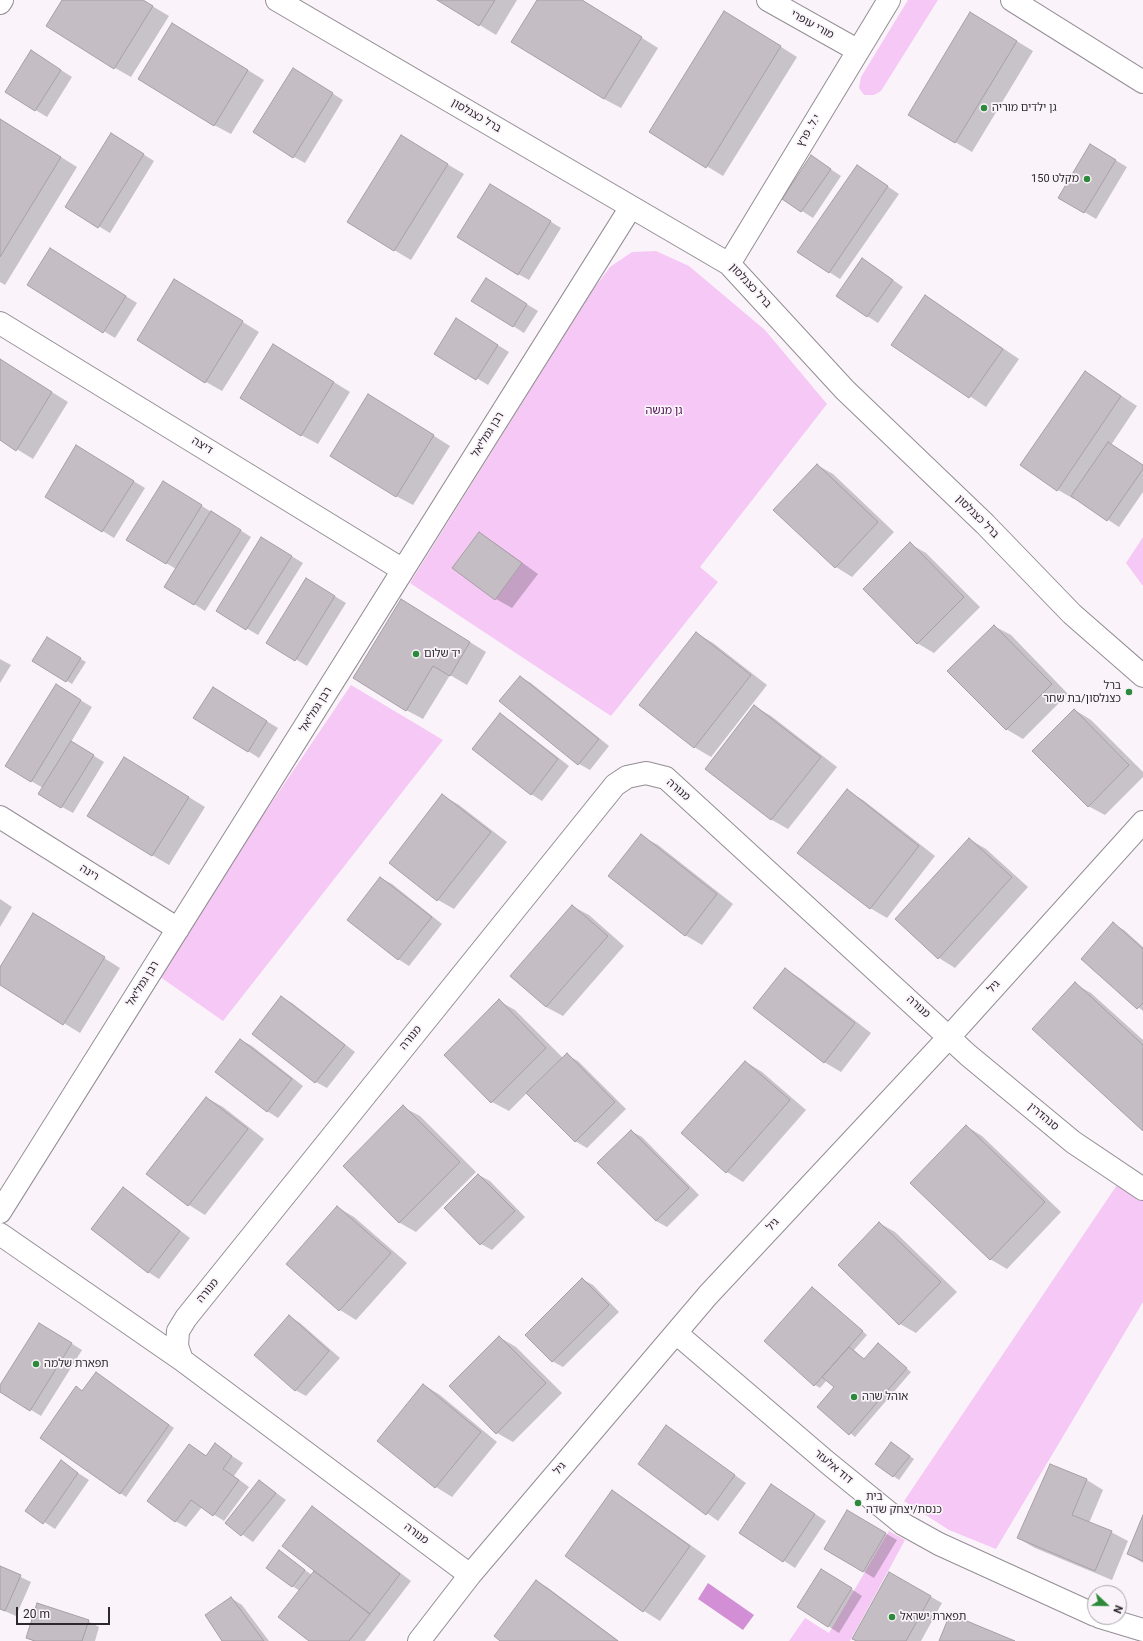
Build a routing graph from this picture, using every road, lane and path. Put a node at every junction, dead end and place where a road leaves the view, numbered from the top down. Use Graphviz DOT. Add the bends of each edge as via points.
graph roads {
  1 [pos="2,0"];
  2 [pos="277,0"];
  3 [pos="768,0"];
  4 [pos="889,0"];
  5 [pos="1012,0"];
  6 [pos="0,3"];
  7 [pos="857,50"];
  8 [pos="1143,82"];
  9 [pos="631,206"];
  10 [pos="729,264"];
  11 [pos="0,323"];
  12 [pos="403,570"];
  13 [pos="1143,676"];
  14 [pos="0,817"];
  15 [pos="1143,822"];
  16 [pos="178,929"];
  17 [pos="950,1036"];
  18 [pos="1143,1189"];
  19 [pos="0,1212"];
  20 [pos="0,1234"];
  21 [pos="676,1333"];
  22 [pos="182,1360"];
  23 [pos="470,1575"];
  24 [pos="1087,1612"];
  25 [pos="1126,1625"];
  26 [pos="1143,1630"];
  27 [pos="419,1641"];
  1 -- 6 [label="street"];
  2 -- 9 [label="street, ברל כצנלסון"];
  3 -- 7 [label="street, מורי עופרי"];
  4 -- 7 [label="street, י.ל. פרץ"];
  5 -- 8 [label="street"];
  7 -- 10 [label="street, י.ל. פרץ"];
  9 -- 10 [label="street, ברל כצנלסון"];
  9 -- 12 [label="street, רבן גמליאל"];
  10 -- 13 [label="street, ברל כצנלסון" via="845,390 985,524 1072,614"];
  11 -- 12 [label="street, דיצה"];
  12 -- 16 [label="street, רבן גמליאל"];
  14 -- 16 [label="street, רינה"];
  15 -- 17 [label="street, גיל"];
  16 -- 19 [label="street, רבן גמליאל"];
  17 -- 18 [label="street, סנהדרין" via="968,1055 1073,1142"];
  17 -- 21 [label="street, גיל" via="708,1295"];
  17 -- 22 [label="street, מנורה" via="666,778 646,772 627,777 610,791 186,1318 178,1331 177,1346"];
  20 -- 22 [label="street"];
  21 -- 23 [label="street, גיל"];
  21 -- 24 [label="street, דוד אלעזר" via="903,1524 939,1544"];
  22 -- 23 [label="street, מנורה"];
  23 -- 27 [label="street, גיל"];
  25 -- 26 [label="street"];
}
